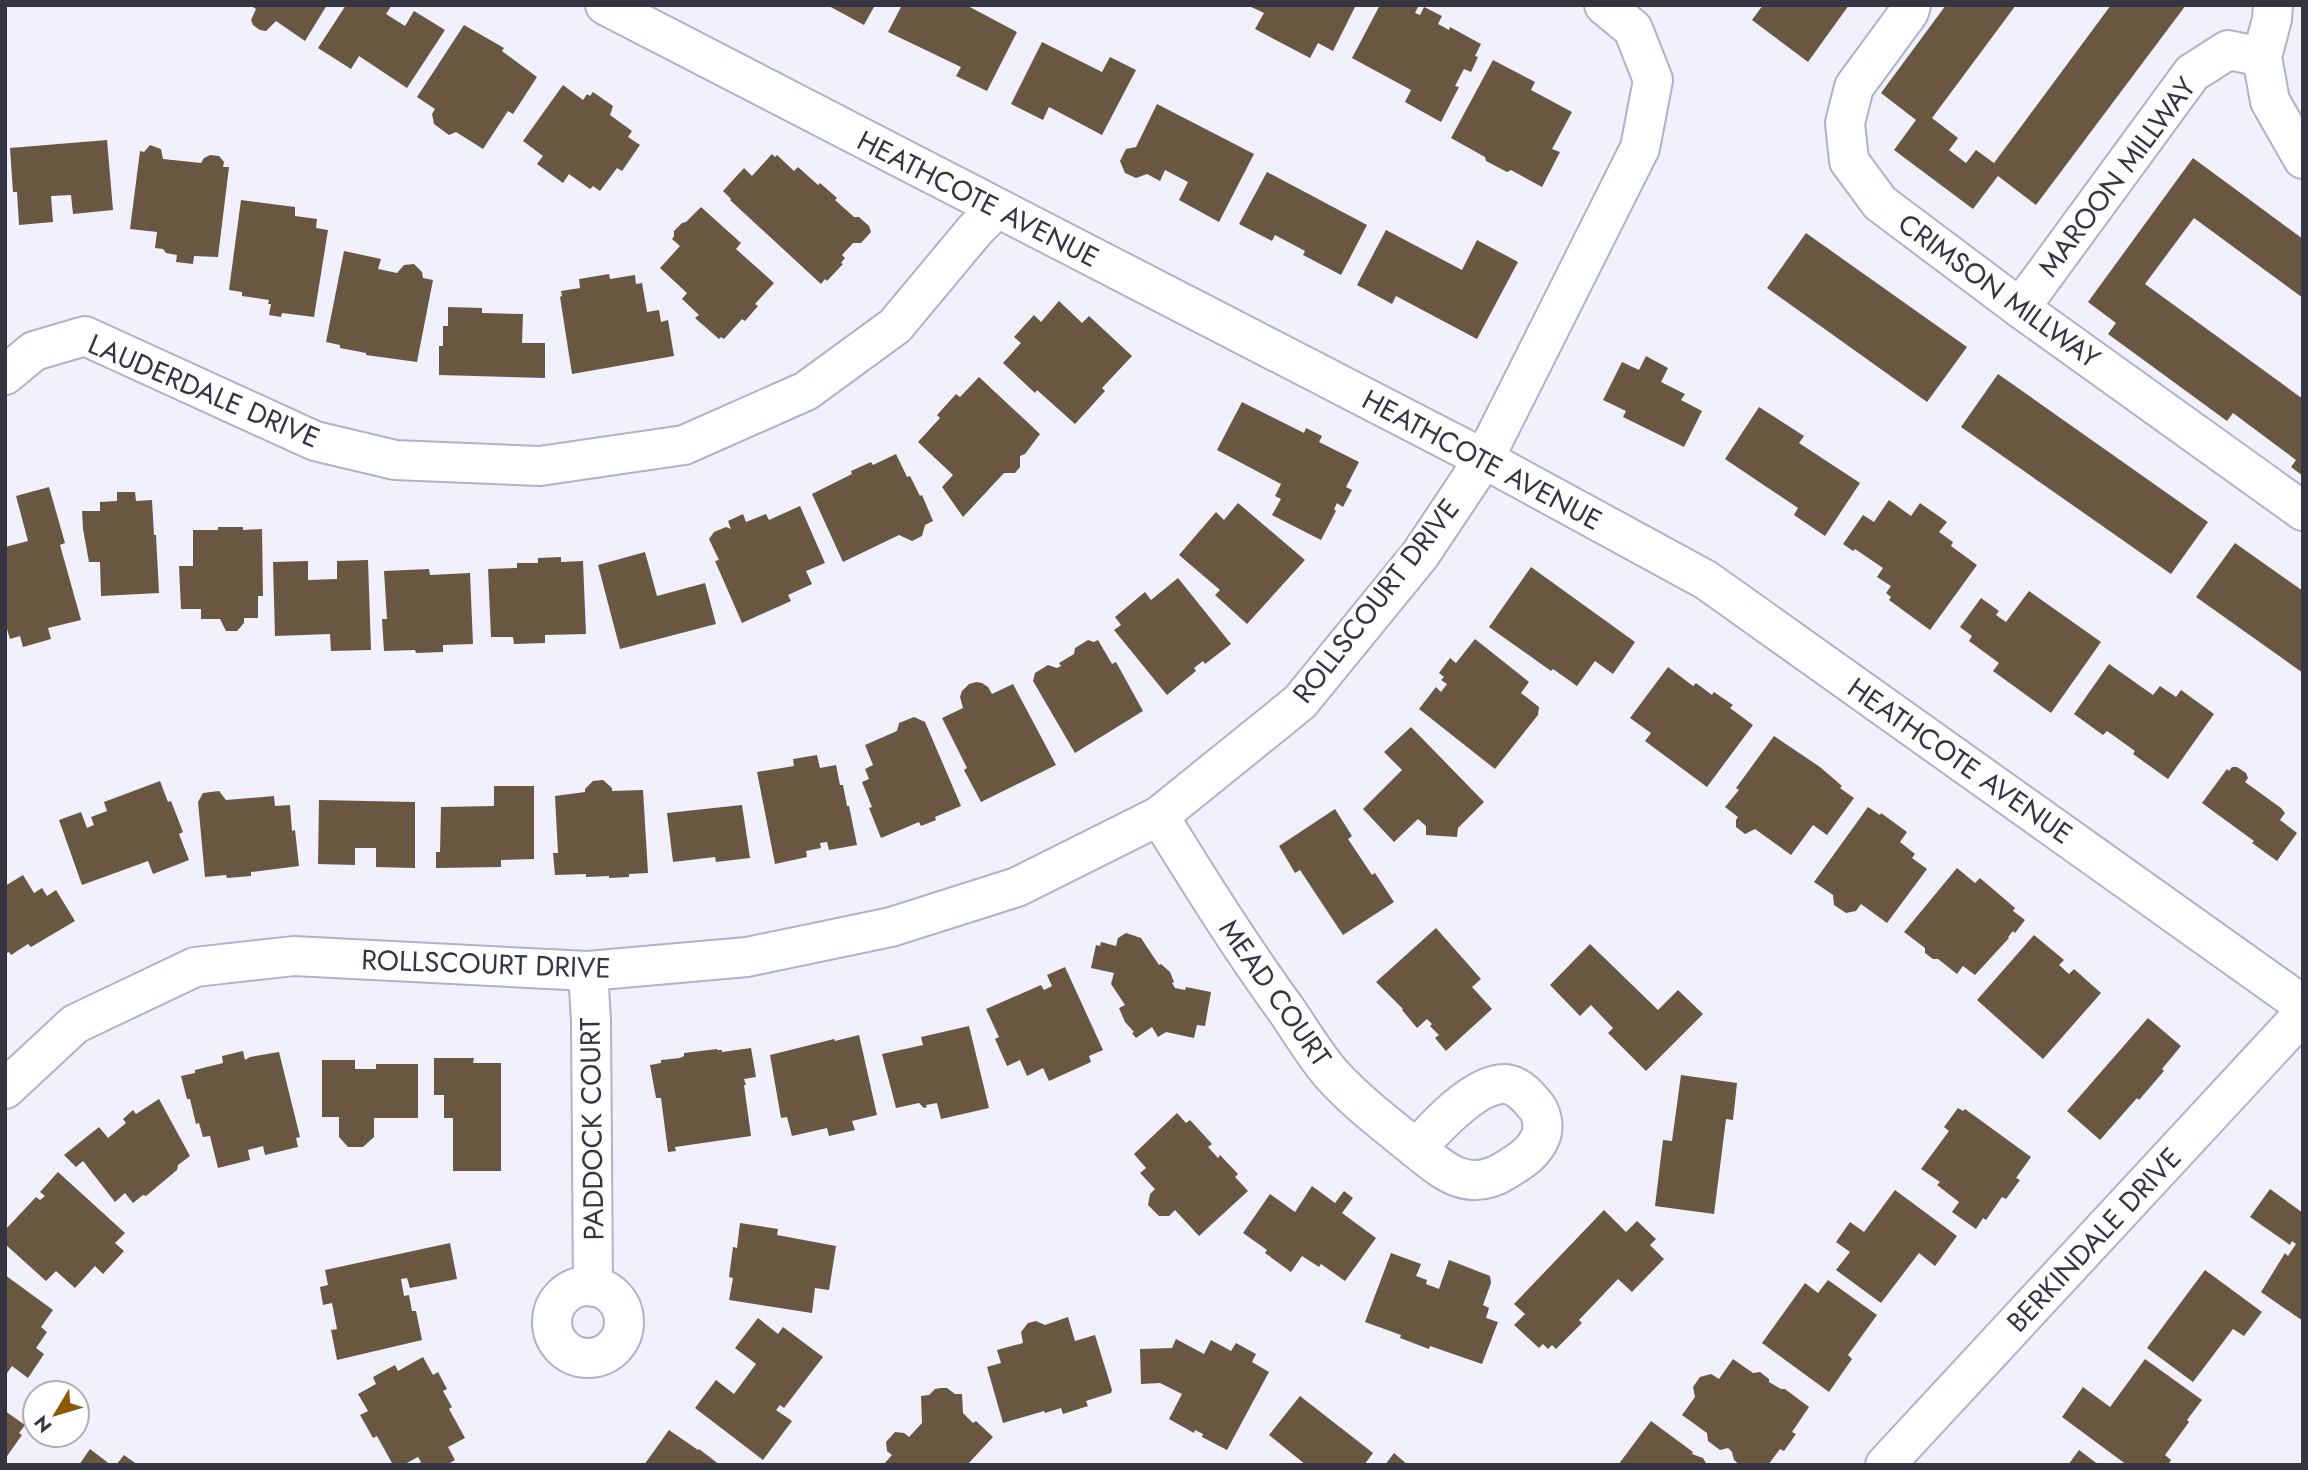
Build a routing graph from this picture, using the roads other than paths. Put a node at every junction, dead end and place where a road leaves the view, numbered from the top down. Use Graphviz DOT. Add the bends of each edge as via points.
graph roads {
  1 [pos="605,5"];
  2 [pos="1604,5"];
  3 [pos="1911,5"];
  4 [pos="2273,5"];
  5 [pos="2262,57"];
  6 [pos="2303,159"];
  7 [pos="997,208"];
  8 [pos="2020,308"];
  9 [pos="5,375"];
  10 [pos="1485,459"];
  11 [pos="2303,511"];
  12 [pos="1159,816"];
  13 [pos="588,971"];
  14 [pos="2303,1004"];
  15 [pos="2303,1014"];
  16 [pos="5,1089"];
  17 [pos="1416,1149"];
  18 [pos="593,1287"];
  19 [pos="1885,1465"];
  1 -- 7 [label="street, HEATHCOTE AVENUE"];
  2 -- 10 [label="street, ROLLSCOURT DRIVE" via="1633,29 1653,80 1640,148"];
  3 -- 8 [label="street, CRIMSON MILLWAY" via="1854,87 1845,123 1849,161 1880,203"];
  4 -- 5 [label="street"];
  5 -- 6 [label="street" via="2270,102"];
  5 -- 8 [label="street, MAROON MILLWAY" via="2228,50 2192,73"];
  7 -- 9 [label="street, LAUDERDALE DRIVE" via="895,326 806,391 684,445 540,467 395,460 315,441 85,336 34,351"];
  7 -- 10 [label="street, HEATHCOTE AVENUE"];
  8 -- 11 [label="street, CRIMSON MILLWAY"];
  10 -- 12 [label="street, ROLLSCOURT DRIVE" via="1420,555 1300,702"];
  10 -- 14 [label="street, HEATHCOTE AVENUE" via="1706,580"];
  12 -- 13 [label="street, ROLLSCOURT DRIVE" via="1017,887 891,927 747,957"];
  12 -- 17 [label="street, MEAD COURT" via="1239,945 1332,1075"];
  13 -- 16 [label="street, ROLLSCOURT DRIVE" via="294,956 195,967 75,1024"];
  13 -- 18 [label="street, PADDOCK COURT"];
  15 -- 19 [label="street, BERKINDALE DRIVE"];
}
